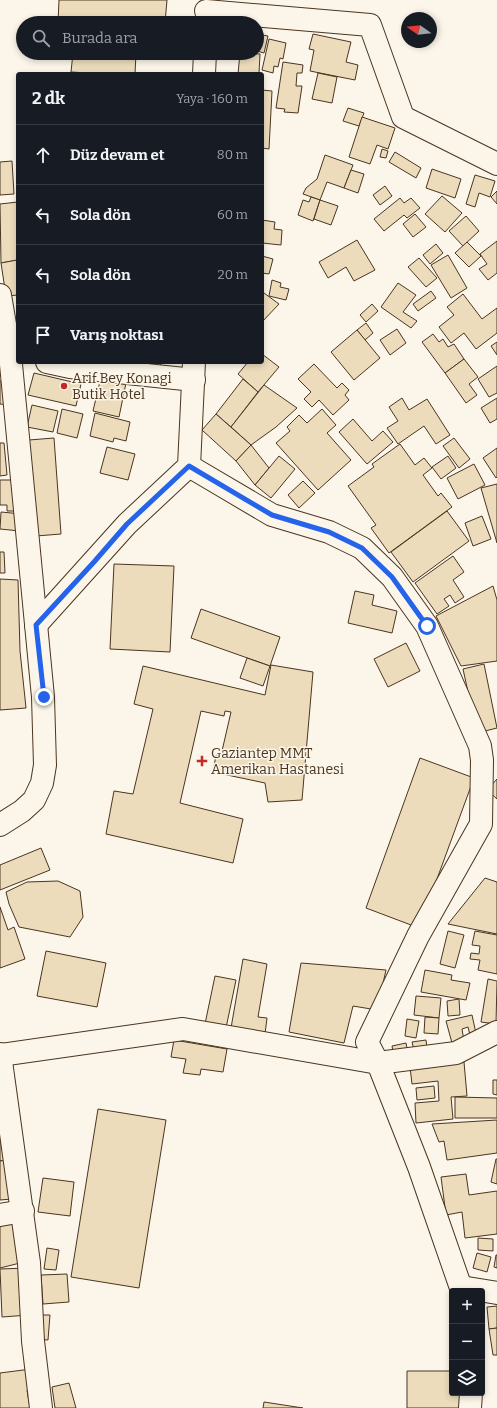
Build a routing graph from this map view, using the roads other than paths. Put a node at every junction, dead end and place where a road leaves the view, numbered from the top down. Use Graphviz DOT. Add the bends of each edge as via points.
graph roads {
  1 [pos="206,11"];
  2 [pos="205,60"];
  3 [pos="204,72"];
  4 [pos="497,164"];
  5 [pos="0,295"];
  6 [pos="9,354"];
  7 [pos="56,364"];
  8 [pos="194,371"];
  9 [pos="189,466"];
  10 [pos="36,625"];
  11 [pos="489,745"];
  12 [pos="0,825"];
  13 [pos="497,1032"];
  14 [pos="0,1054"];
  15 [pos="378,1063"];
  16 [pos="23,1212"];
  17 [pos="0,1215"];
  18 [pos="462,1288"];
  19 [pos="485,1292"];
  20 [pos="497,1293"];
  21 [pos="471,1396"];
  22 [pos="41,1408"];
  23 [pos="470,1408"];
  1 -- 4 [label="street" via="370,25 403,117"];
  2 -- 3 [label="street"];
  5 -- 6 [label="street"];
  6 -- 10 [label="street"];
  7 -- 8 [label="street" via="70,367"];
  8 -- 9 [label="street"];
  9 -- 10 [label="street" via="127,524"];
  9 -- 11 [label="street" via="272,515 329,532 362,548 392,577 427,626"];
  10 -- 12 [label="street" via="44,697 45,765 42,783 34,800"];
  11 -- 15 [label="street" via="482,760 481,824 418,936 367,1042"];
  13 -- 15 [label="street" via="456,1053"];
  14 -- 15 [label="street" via="183,1029"];
  14 -- 16 [label="street"];
  15 -- 18 [label="street" via="419,1167"];
  16 -- 17 [label="street"];
  16 -- 22 [label="street"];
  19 -- 20 [label="street"];
  21 -- 23 [label="street"];
}
